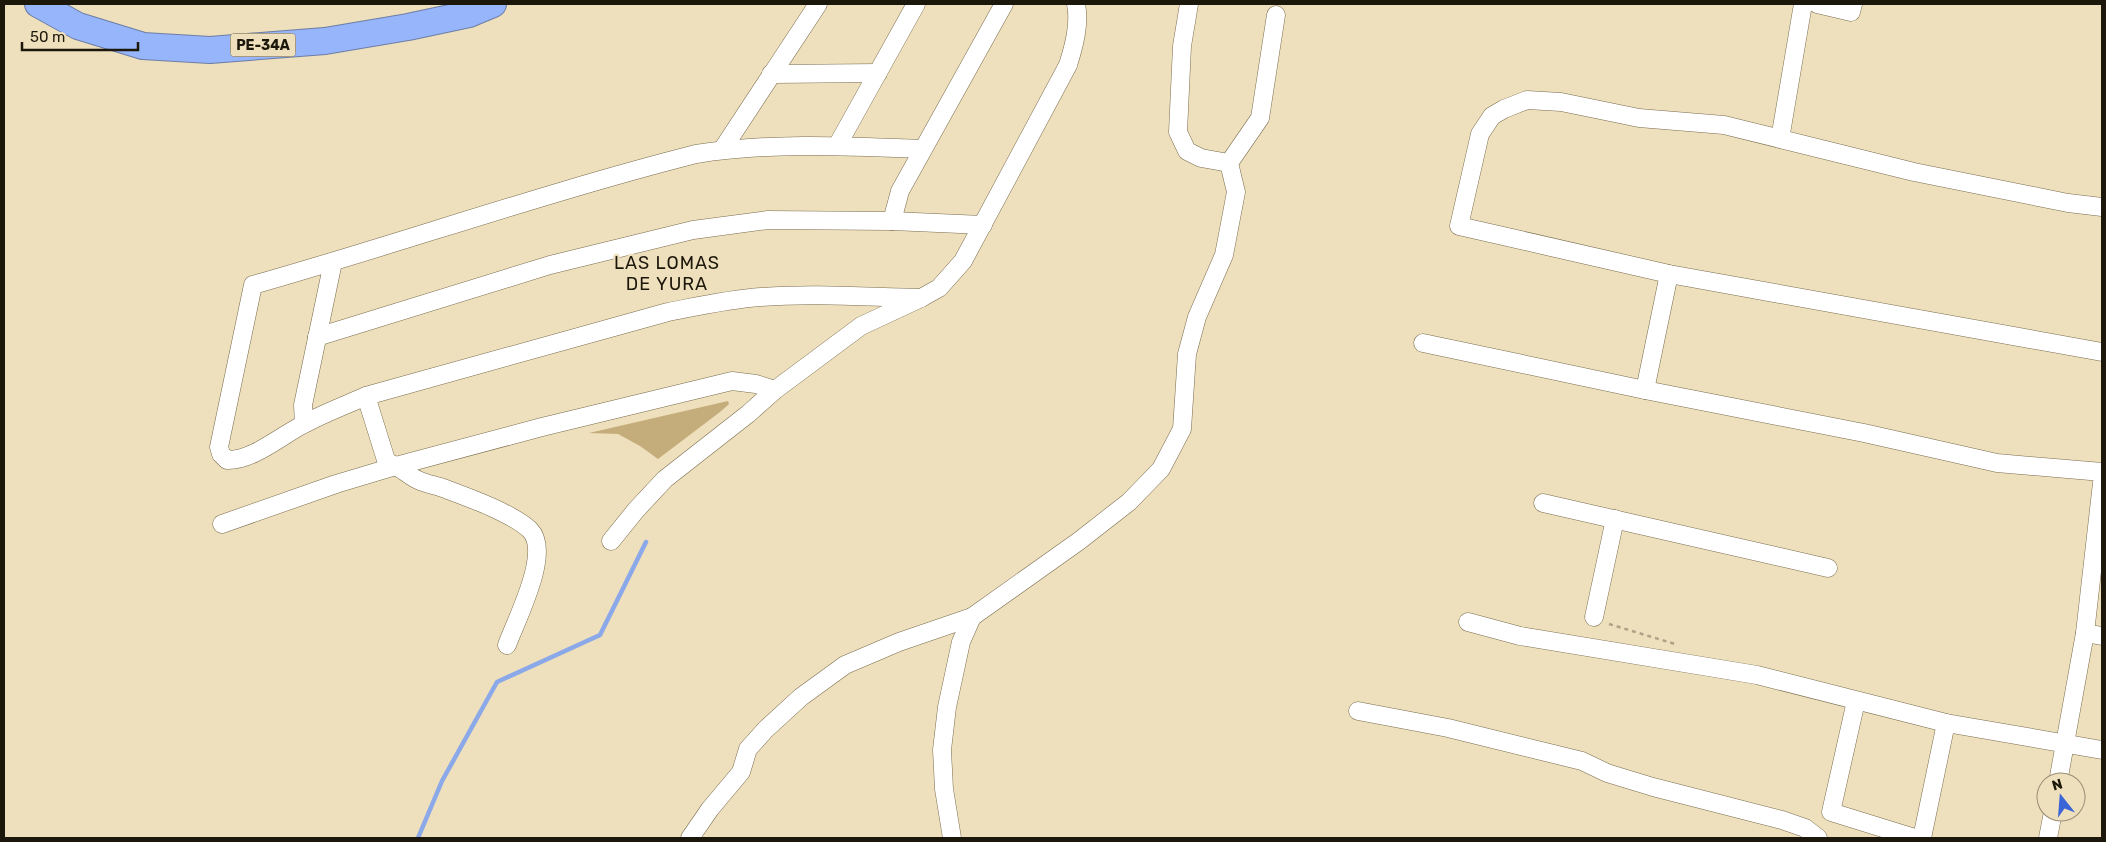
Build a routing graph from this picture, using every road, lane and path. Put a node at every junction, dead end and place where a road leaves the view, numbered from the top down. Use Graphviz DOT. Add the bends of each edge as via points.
graph roads {
  1 [pos="38,4"];
  2 [pos="493,4"];
  3 [pos="818,4"];
  4 [pos="916,4"];
  5 [pos="1004,4"];
  6 [pos="1076,4"];
  7 [pos="1189,4"];
  8 [pos="1803,4"];
  9 [pos="1817,4"];
  10 [pos="1853,4"];
  11 [pos="1276,15"];
  12 [pos="878,73"];
  13 [pos="771,74"];
  14 [pos="1780,139"];
  15 [pos="837,146"];
  16 [pos="923,149"];
  17 [pos="722,150"];
  18 [pos="1229,163"];
  19 [pos="2102,207"];
  20 [pos="892,221"];
  21 [pos="983,225"];
  22 [pos="333,262"];
  23 [pos="1669,274"];
  24 [pos="921,298"];
  25 [pos="317,337"];
  26 [pos="1423,343"];
  27 [pos="2102,352"];
  28 [pos="775,390"];
  29 [pos="1645,390"];
  30 [pos="366,396"];
  31 [pos="304,424"];
  32 [pos="396,466"];
  33 [pos="2102,472"];
  34 [pos="2102,483"];
  35 [pos="1543,503"];
  36 [pos="1615,519"];
  37 [pos="222,524"];
  38 [pos="611,541"];
  39 [pos="2098,550"];
  40 [pos="1828,568"];
  41 [pos="972,617"];
  42 [pos="1594,618"];
  43 [pos="1468,622"];
  44 [pos="2085,633"];
  45 [pos="2102,636"];
  46 [pos="507,645"];
  47 [pos="1691,663"];
  48 [pos="1856,701"];
  49 [pos="1358,711"];
  50 [pos="1946,723"];
  51 [pos="2065,743"];
  52 [pos="2102,750"];
  53 [pos="2060,772"];
  54 [pos="2051,822"];
  55 [pos="1809,835"];
  56 [pos="690,838"];
  57 [pos="952,838"];
  58 [pos="1915,838"];
  59 [pos="1922,838"];
  60 [pos="2048,838"];
  1 -- 2 [label="highway, PE-34A" via="78,26 143,46 210,50 334,39 469,14"];
  3 -- 13 [label="street"];
  4 -- 12 [label="street"];
  5 -- 16 [label="street"];
  6 -- 21 [label="street" via="1075,39 1068,65"];
  7 -- 18 [label="street" via="1182,46 1178,132 1187,151 1201,158"];
  8 -- 14 [label="street"];
  9 -- 10 [label="street" via="1851,12"];
  11 -- 18 [label="street" via="1260,118"];
  12 -- 13 [label="street"];
  12 -- 15 [label="street"];
  13 -- 17 [label="street"];
  14 -- 19 [label="street" via="1914,172"];
  14 -- 23 [label="street" via="1724,125 1639,118 1561,102 1527,100 1492,116 1480,134 1459,226"];
  15 -- 16 [label="street"];
  15 -- 17 [label="street"];
  16 -- 20 [label="street" via="900,191"];
  17 -- 22 [label="street" via="658,164 529,201"];
  18 -- 41 [label="street" via="1236,192 1224,255 1197,317 1187,354 1182,429 1161,469 1108,519"];
  20 -- 21 [label="street"];
  20 -- 25 [label="street" via="768,220 693,230 550,265"];
  21 -- 24 [label="street" via="963,261 939,288"];
  22 -- 25 [label="street"];
  22 -- 31 [label="street" via="253,285 221,439 221,454 227,460 234,460 263,448"];
  23 -- 27 [label="street"];
  23 -- 29 [label="street"];
  24 -- 28 [label="street" via="861,326"];
  24 -- 30 [label="street" via="762,297 712,303"];
  25 -- 31 [label="street" via="303,404"];
  26 -- 29 [label="street"];
  28 -- 32 [label="street" via="732,381"];
  28 -- 38 [label="street" via="665,479"];
  29 -- 33 [label="street" via="1998,463"];
  30 -- 31 [label="street"];
  30 -- 32 [label="street" via="386,460"];
  32 -- 37 [label="street"];
  32 -- 46 [label="street" via="418,480 484,504 531,530 538,554 534,575"];
  34 -- 39 [label="street"];
  35 -- 36 [label="street"];
  36 -- 40 [label="street"];
  36 -- 42 [label="street"];
  39 -- 44 [label="street"];
  41 -- 56 [label="street" via="845,665 801,698 766,728 748,749 741,772"];
  41 -- 57 [label="street" via="955,663 944,725 945,796"];
  42 -- 47 [label="path" via="1673,643 1681,648"];
  43 -- 47 [label="street" via="1520,636"];
  44 -- 45 [label="street"];
  44 -- 51 [label="street"];
  47 -- 48 [label="street" via="1757,675"];
  48 -- 50 [label="street"];
  48 -- 58 [label="street" via="1831,812"];
  49 -- 55 [label="street" via="1448,728 1582,761 1607,773 1653,787 1767,816"];
  50 -- 51 [label="street"];
  50 -- 59 [label="street"];
  51 -- 52 [label="street"];
  51 -- 53 [label="street"];
  54 -- 60 [label="street"];
}
